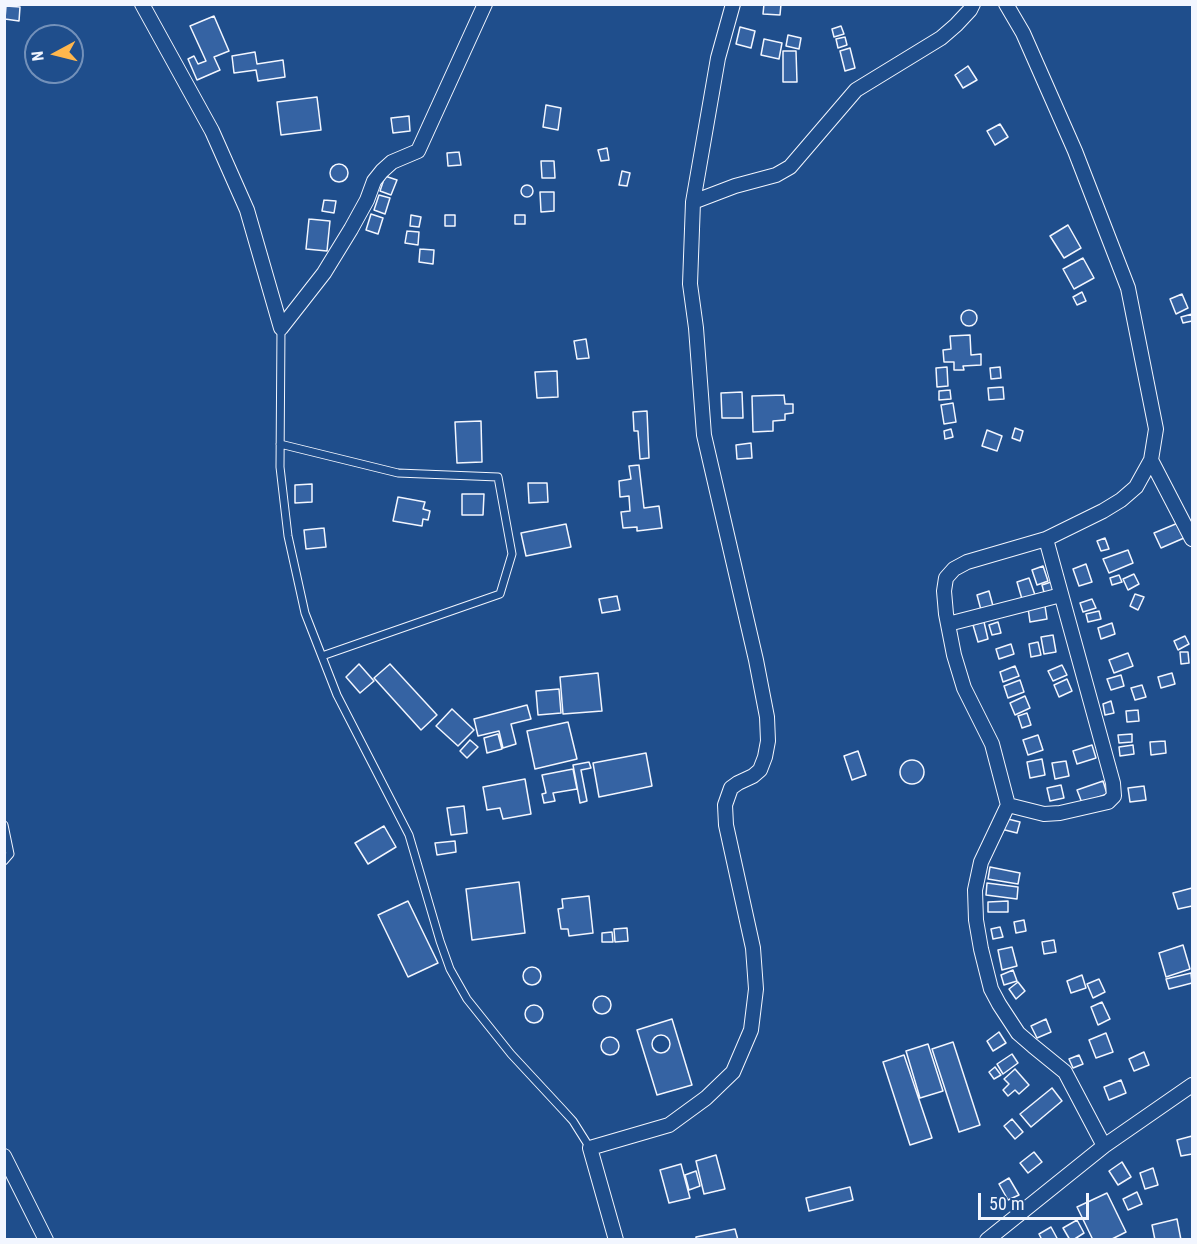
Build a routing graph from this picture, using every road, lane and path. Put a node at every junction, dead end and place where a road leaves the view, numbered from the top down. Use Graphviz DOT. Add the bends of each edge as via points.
graph roads {
  1 [pos="141,4"];
  2 [pos="485,4"];
  3 [pos="733,4"];
  4 [pos="973,4"];
  5 [pos="1006,4"];
  6 [pos="693,202"];
  7 [pos="281,328"];
  8 [pos="280,444"];
  9 [pos="1151,460"];
  10 [pos="1046,539"];
  11 [pos="1192,539"];
  12 [pos="1061,595"];
  13 [pos="948,624"];
  14 [pos="322,656"];
  15 [pos="1008,805"];
  16 [pos="4,825"];
  17 [pos="4,861"];
  18 [pos="1192,1085"];
  19 [pos="1104,1146"];
  20 [pos="590,1148"];
  21 [pos="4,1156"];
  22 [pos="46,1239"];
  23 [pos="616,1239"];
  24 [pos="987,1239"];
  1 -- 7 [label="street" via="212,131 247,210"];
  2 -- 7 [label="street" via="418,151 392,162 382,171 324,273"];
  3 -- 6 [label="street" via="718,58"];
  4 -- 6 [label="street" via="941,38 856,90 790,167"];
  5 -- 9 [label="street" via="1023,33 1075,151 1128,288 1156,429"];
  6 -- 20 [label="street" via="690,284 704,435 767,717 768,741 760,770 731,788 724,805 753,948 756,989 751,1030 733,1072 706,1098 669,1125"];
  7 -- 8 [label="lane"];
  8 -- 14 [label="lane" via="288,536 305,613"];
  8 -- 14 [label="lane" via="398,473 498,477 512,554 500,594"];
  9 -- 10 [label="street" via="1136,487 1121,500"];
  9 -- 11 [label="street"];
  10 -- 12 [label="street"];
  10 -- 13 [label="street" via="954,568 946,578 944,591"];
  12 -- 13 [label="street"];
  12 -- 15 [label="street" via="1114,796 1060,813 1044,814"];
  13 -- 15 [label="street" via="964,688 992,744"];
  14 -- 20 [label="lane" via="337,695 410,835 450,969 467,999 573,1121"];
  15 -- 19 [label="street" via="981,862 975,890 976,920 991,989 1018,1033 1065,1072"];
  16 -- 17 [label="lane" via="10,854"];
  18 -- 19 [label="street"];
  19 -- 24 [label="street"];
  20 -- 23 [label="street"];
  21 -- 22 [label="street"];
}
